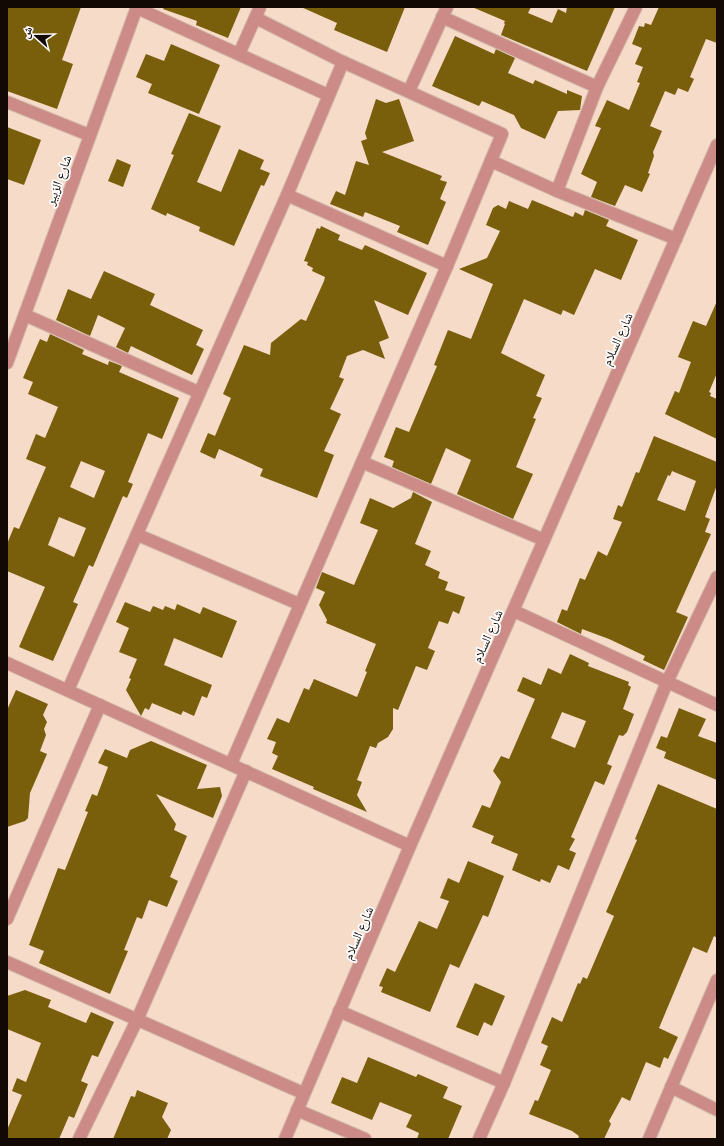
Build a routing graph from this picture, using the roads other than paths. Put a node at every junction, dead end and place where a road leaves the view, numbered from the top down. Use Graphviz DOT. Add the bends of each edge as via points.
graph roads {
  1 [pos="636,7"];
  2 [pos="137,8"];
  3 [pos="258,12"];
  4 [pos="444,12"];
  5 [pos="238,54"];
  6 [pos="343,62"];
  7 [pos="597,87"];
  8 [pos="409,91"];
  9 [pos="328,94"];
  10 [pos="7,102"];
  11 [pos="89,135"];
  12 [pos="717,144"];
  13 [pos="491,161"];
  14 [pos="712,168"];
  15 [pos="557,191"];
  16 [pos="286,195"];
  17 [pos="676,240"];
  18 [pos="447,266"];
  19 [pos="25,315"];
  20 [pos="7,363"];
  21 [pos="198,392"];
  22 [pos="362,462"];
  23 [pos="138,535"];
  24 [pos="544,540"];
  25 [pos="717,577"];
  26 [pos="300,604"];
  27 [pos="514,611"];
  28 [pos="7,663"];
  29 [pos="667,682"];
  30 [pos="68,690"];
  31 [pos="100,705"];
  32 [pos="717,705"];
  33 [pos="231,764"];
  34 [pos="246,771"];
  35 [pos="410,846"];
  36 [pos="7,919"];
  37 [pos="7,962"];
  38 [pos="717,980"];
  39 [pos="339,1012"];
  40 [pos="136,1020"];
  41 [pos="504,1083"];
  42 [pos="671,1087"];
  43 [pos="303,1093"];
  44 [pos="297,1110"];
  45 [pos="717,1110"];
  46 [pos="79,1139"];
  47 [pos="285,1139"];
  48 [pos="365,1139"];
  49 [pos="479,1139"];
  50 [pos="648,1139"];
  1 -- 7 [label="street"];
  2 -- 5 [label="street"];
  2 -- 11 [label="street, شارع الزبير"];
  3 -- 5 [label="street"];
  3 -- 6 [label="street"];
  4 -- 7 [label="street"];
  4 -- 8 [label="street"];
  5 -- 9 [label="street"];
  6 -- 8 [label="street"];
  6 -- 9 [label="street"];
  7 -- 15 [label="street"];
  8 -- 13 [label="street" via="502,134"];
  9 -- 16 [label="street"];
  10 -- 11 [label="street"];
  11 -- 19 [label="street, شارع الزبير"];
  12 -- 14 [label="street, شارع السلام"];
  13 -- 15 [label="street"];
  13 -- 18 [label="street"];
  14 -- 17 [label="street, شارع السلام"];
  15 -- 17 [label="street"];
  16 -- 18 [label="street"];
  16 -- 21 [label="street"];
  17 -- 24 [label="street, شارع السلام"];
  18 -- 22 [label="street"];
  19 -- 20 [label="street, شارع الزبير"];
  19 -- 21 [label="street"];
  21 -- 23 [label="street"];
  22 -- 24 [label="street"];
  22 -- 26 [label="street"];
  23 -- 26 [label="street"];
  23 -- 30 [label="street"];
  24 -- 27 [label="street, شارع السلام"];
  25 -- 29 [label="street"];
  26 -- 33 [label="street"];
  27 -- 29 [label="street"];
  27 -- 35 [label="street, شارع السلام"];
  28 -- 30 [label="street"];
  29 -- 32 [label="street"];
  29 -- 41 [label="street"];
  30 -- 31 [label="street"];
  31 -- 33 [label="street"];
  31 -- 36 [label="street"];
  33 -- 34 [label="street"];
  34 -- 35 [label="street"];
  34 -- 40 [label="street"];
  35 -- 39 [label="street, شارع السلام"];
  37 -- 40 [label="street"];
  38 -- 42 [label="street"];
  39 -- 41 [label="street"];
  39 -- 43 [label="street, شارع السلام"];
  40 -- 43 [label="street"];
  40 -- 46 [label="street"];
  41 -- 49 [label="street"];
  42 -- 45 [label="street"];
  42 -- 50 [label="street"];
  43 -- 44 [label="street, شارع السلام"];
  44 -- 47 [label="street, شارع السلام"];
  44 -- 48 [label="street"];
}
